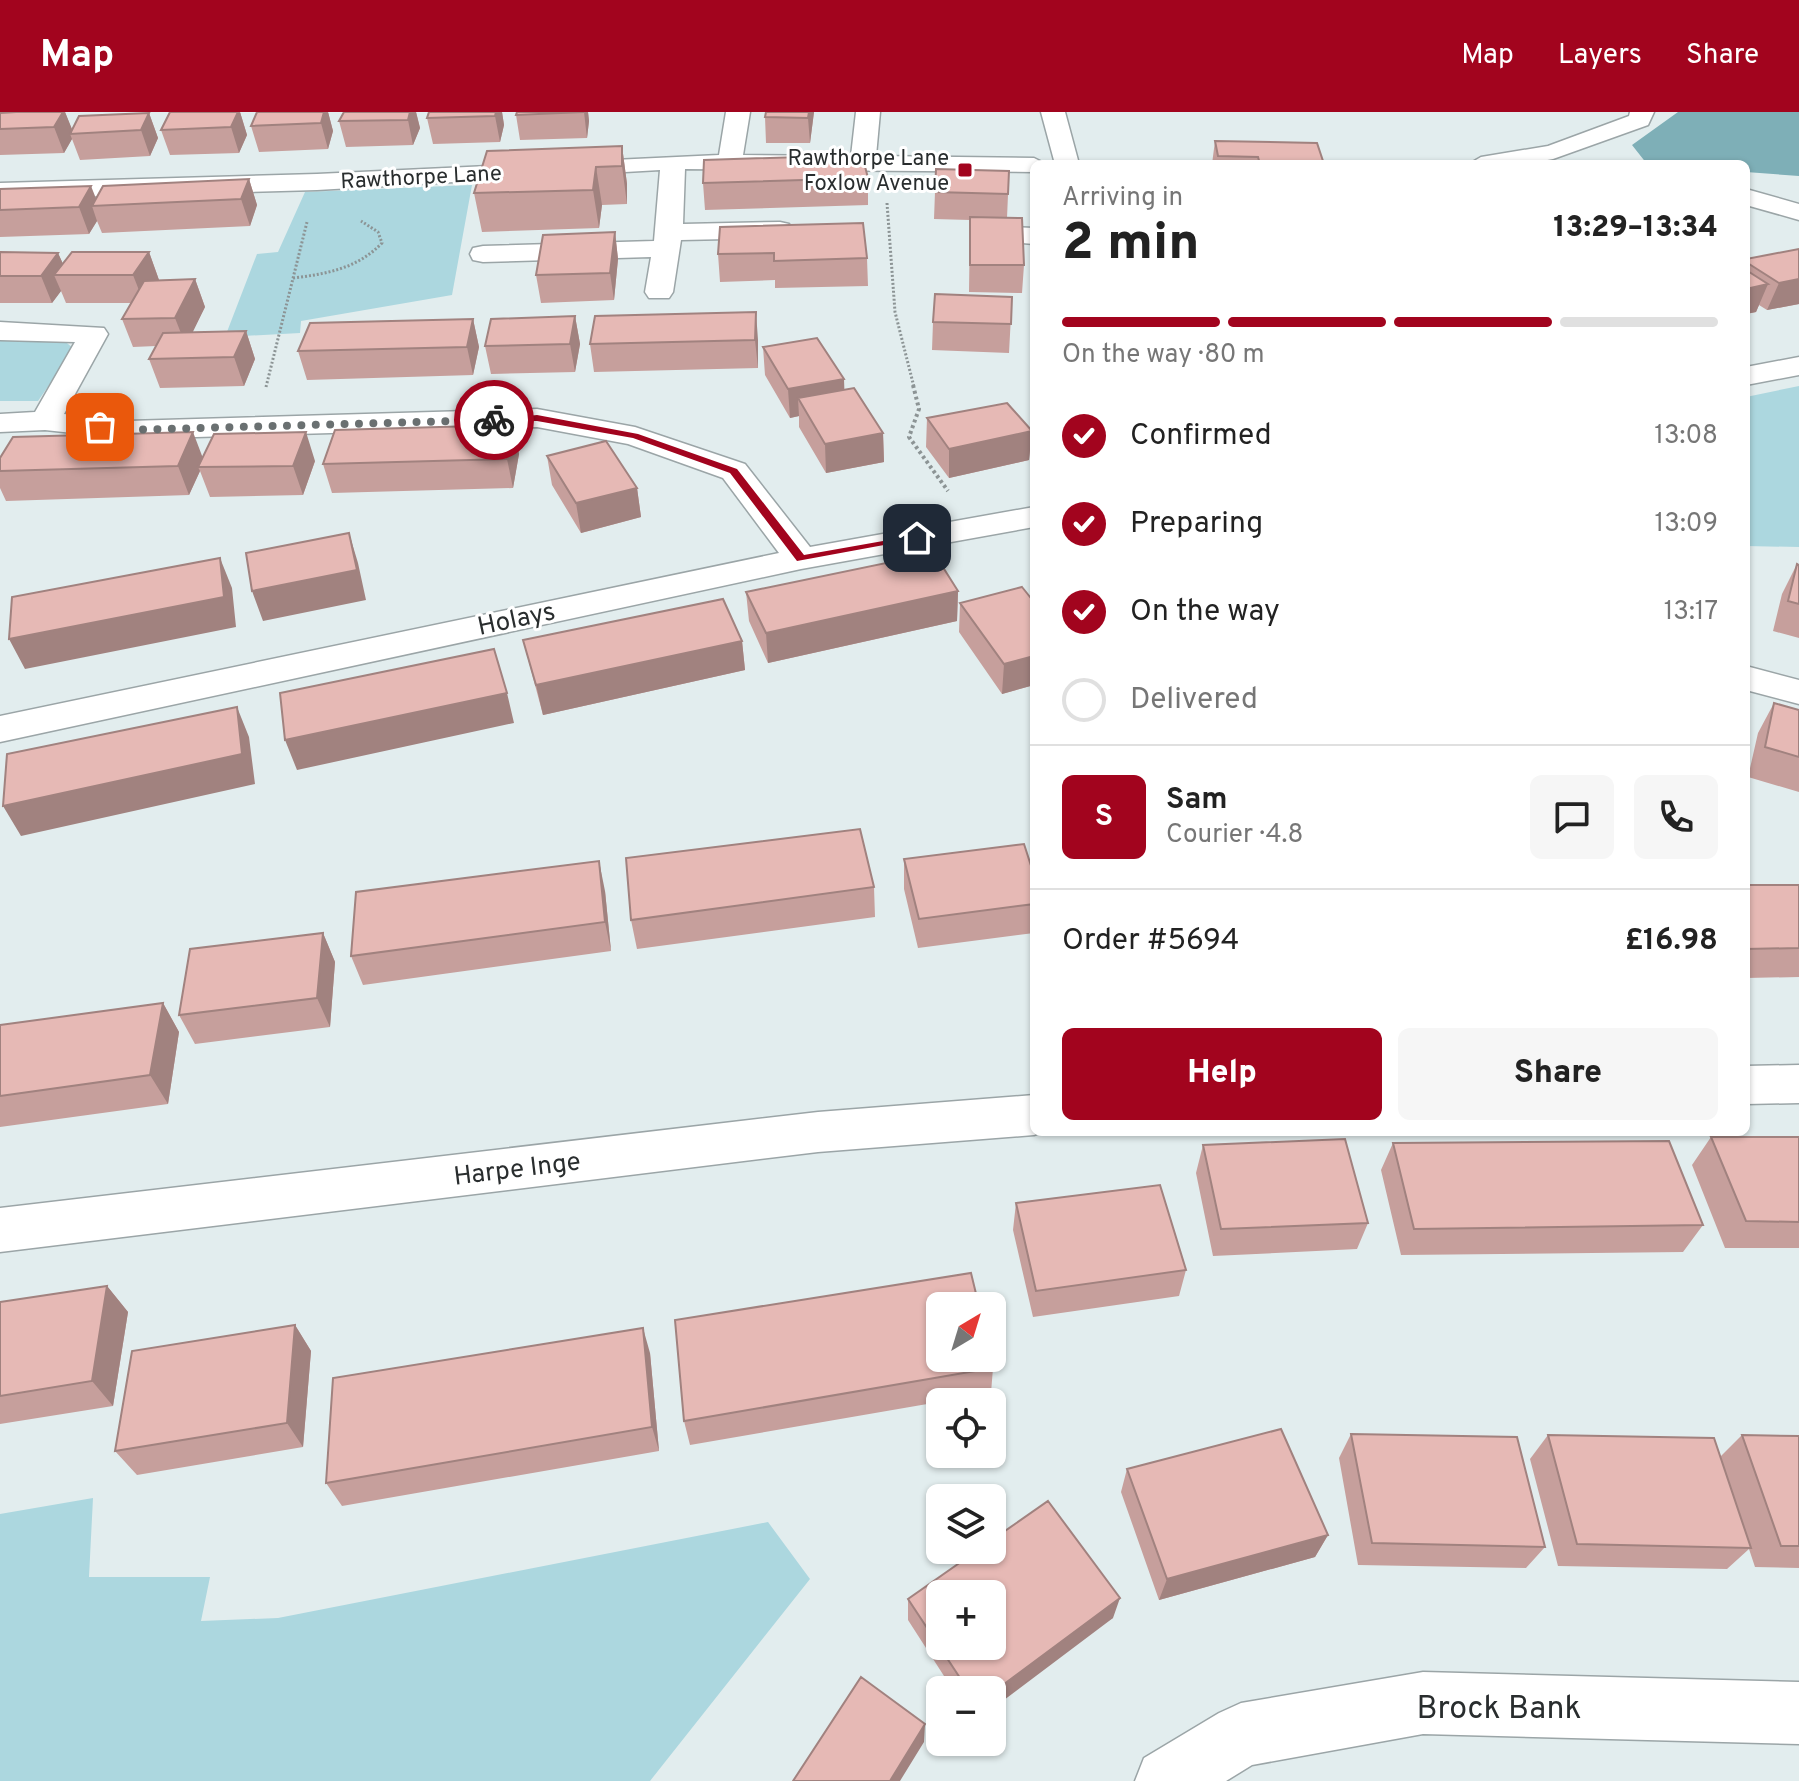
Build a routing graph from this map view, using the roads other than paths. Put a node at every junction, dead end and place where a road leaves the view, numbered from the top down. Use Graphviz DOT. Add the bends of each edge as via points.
graph roads {
  1 [pos="738,112"];
  2 [pos="868,112"];
  3 [pos="1053,112"];
  4 [pos="1642,112"];
  5 [pos="1553,152"];
  6 [pos="1066,160"];
  7 [pos="1505,160"];
  8 [pos="1579,160"];
  9 [pos="673,162"];
  10 [pos="730,162"];
  11 [pos="873,162"];
  12 [pos="1030,165"];
  13 [pos="1787,184"];
  14 [pos="0,191"];
  15 [pos="1750,198"];
  16 [pos="1799,212"];
  17 [pos="811,230"];
  18 [pos="668,241"];
  19 [pos="483,254"];
  20 [pos="659,292"];
  21 [pos="0,331"];
  22 [pos="1799,366"];
  23 [pos="1750,375"];
  24 [pos="45,421"];
  25 [pos="0,423"];
  26 [pos="1030,520"];
  27 [pos="801,559"];
  28 [pos="1750,679"];
  29 [pos="1799,692"];
  30 [pos="0,729"];
  31 [pos="1799,1084"];
  32 [pos="1750,1085"];
  33 [pos="1030,1115"];
  34 [pos="0,1230"];
  35 [pos="1799,1713"];
  36 [pos="1167,1781"];
  1 -- 10 [label="street"];
  2 -- 11 [label="street"];
  3 -- 6 [label="street"];
  4 -- 5 [label="street" via="1640,120"];
  5 -- 7 [label="street"];
  5 -- 8 [label="street"];
  9 -- 10 [label="street, Rawthorpe Lane"];
  9 -- 14 [label="street, Rawthorpe Lane" via="317,182"];
  9 -- 18 [label="street"];
  10 -- 11 [label="street, Rawthorpe Lane"];
  11 -- 12 [label="street, Rawthorpe Lane"];
  13 -- 15 [label="street" via="1774,183"];
  15 -- 16 [label="street"];
  17 -- 18 [label="street"];
  18 -- 19 [label="street"];
  18 -- 20 [label="street"];
  21 -- 24 [label="street" via="94,334"];
  22 -- 23 [label="street"];
  24 -- 25 [label="street"];
  24 -- 27 [label="street" via="128,430 537,418 635,436 734,471"];
  26 -- 27 [label="street, Holays"];
  27 -- 30 [label="street, Holays"];
  28 -- 29 [label="street"];
  31 -- 32 [label="street"];
  33 -- 34 [label="street, Harpe Inge" via="818,1132"];
  35 -- 36 [label="street, Brock Bank" via="1423,1703 1241,1735"];
}
